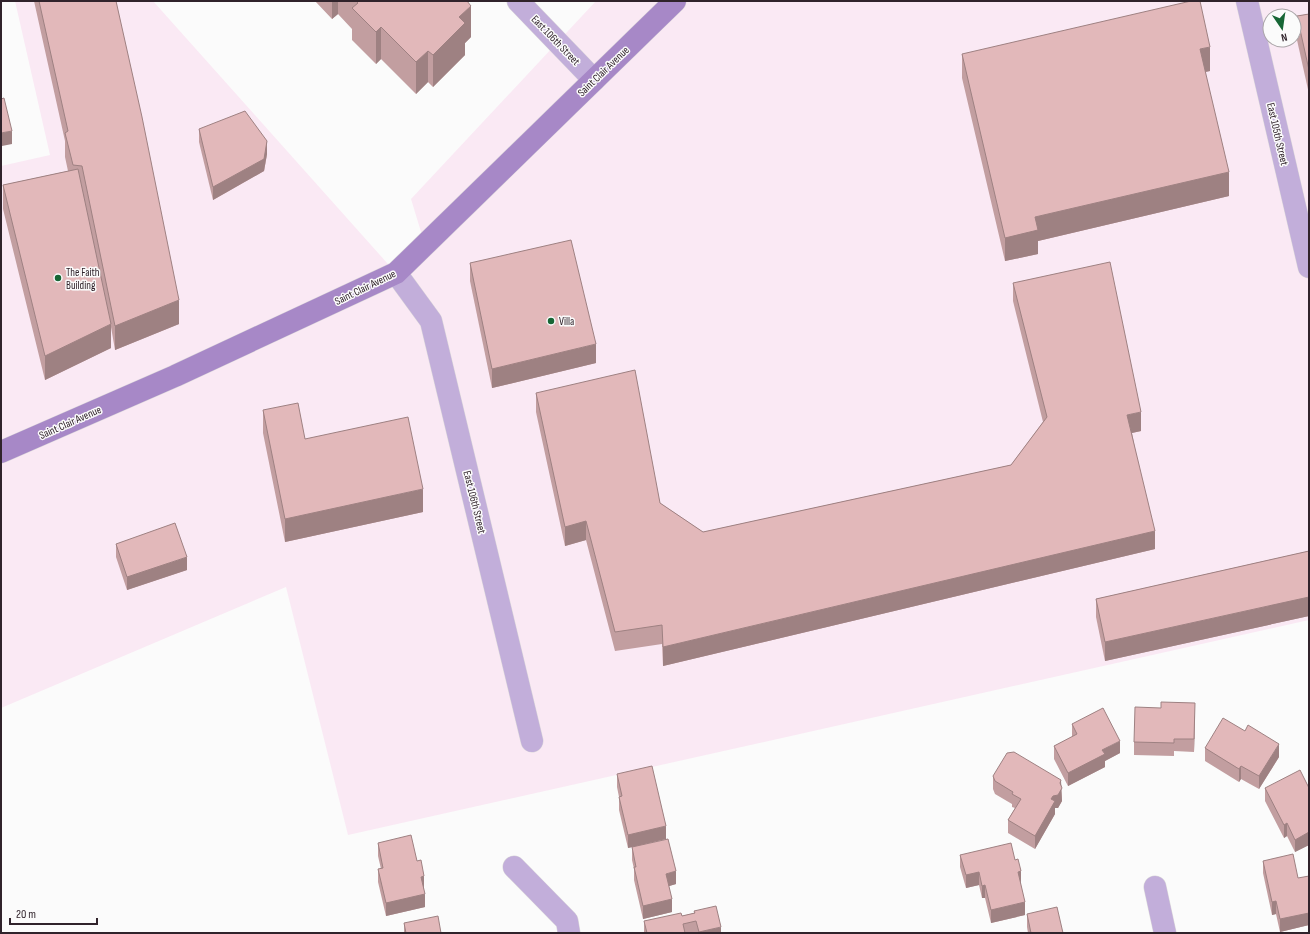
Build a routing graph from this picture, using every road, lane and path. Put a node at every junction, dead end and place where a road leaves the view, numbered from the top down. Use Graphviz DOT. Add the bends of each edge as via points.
graph roads {
  1 [pos="518,1"];
  2 [pos="675,1"];
  3 [pos="1247,1"];
  4 [pos="594,80"];
  5 [pos="1305,232"];
  6 [pos="1309,267"];
  7 [pos="396,273"];
  8 [pos="1,452"];
  9 [pos="532,741"];
  10 [pos="514,867"];
  11 [pos="1155,887"];
  12 [pos="569,933"];
  13 [pos="1165,933"];
  1 -- 4 [label="street, East 106th Street"];
  2 -- 4 [label="main road, Saint Clair Avenue"];
  3 -- 5 [label="street, East 105th Street"];
  4 -- 7 [label="main road, Saint Clair Avenue"];
  5 -- 6 [label="street, East 105th Street"];
  7 -- 8 [label="main road, Saint Clair Avenue" via="175,376"];
  7 -- 9 [label="street, East 106th Street" via="431,321"];
  10 -- 12 [label="street" via="567,922"];
  11 -- 13 [label="street"];
}
